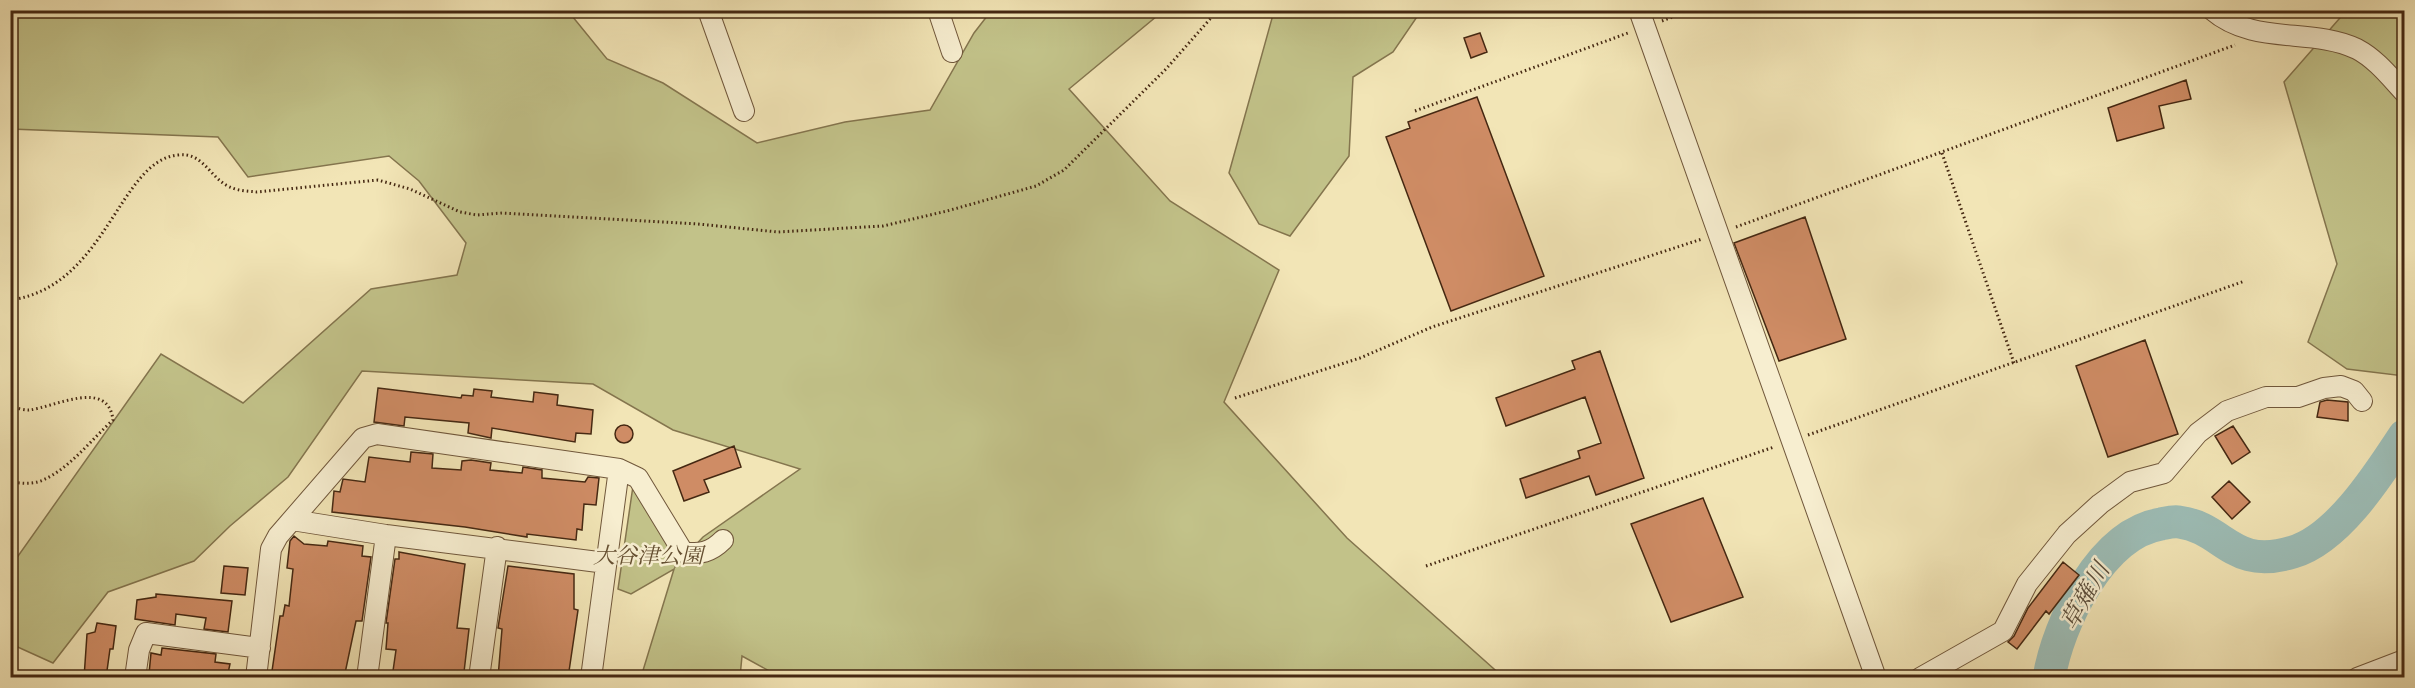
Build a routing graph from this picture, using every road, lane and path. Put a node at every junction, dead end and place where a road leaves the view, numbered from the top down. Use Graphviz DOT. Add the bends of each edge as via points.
graph roads {
  1 [pos="708,10"];
  2 [pos="938,10"];
  3 [pos="1218,10"];
  4 [pos="1691,10"];
  5 [pos="2212,10"];
  6 [pos="1642,19"];
  7 [pos="2266,34"];
  8 [pos="952,52"];
  9 [pos="2404,93"];
  10 [pos="744,111"];
  11 [pos="1415,111"];
  12 [pos="1942,153"];
  13 [pos="1719,233"];
  14 [pos="2245,281"];
  15 [pos="10,300"];
  16 [pos="2014,363"];
  17 [pos="1235,398"];
  18 [pos="2362,401"];
  19 [pos="10,406"];
  20 [pos="1791,441"];
  21 [pos="619,469"];
  22 [pos="10,482"];
  23 [pos="292,519"];
  24 [pos="387,535"];
  25 [pos="723,540"];
  26 [pos="497,547"];
  27 [pos="606,563"];
  28 [pos="1426,566"];
  29 [pos="260,648"];
  30 [pos="2404,660"];
  31 [pos="135,678"];
  32 [pos="256,678"];
  33 [pos="367,678"];
  34 [pos="479,678"];
  35 [pos="591,678"];
  36 [pos="1876,678"];
  37 [pos="1920,678"];
  38 [pos="2357,678"];
  1 -- 10 [label="street"];
  2 -- 8 [label="street"];
  3 -- 15 [label="path" via="1166,69 1064,170 1036,186 883,226 778,232 698,224 502,213 477,215 378,180 257,192 237,190 224,184 202,161 176,155 153,166 138,180 86,258 60,281 43,292"];
  4 -- 6 [label="path"];
  5 -- 7 [label="street" via="2246,29"];
  6 -- 11 [label="path"];
  6 -- 13 [label="street"];
  7 -- 9 [label="street" via="2310,37 2356,49 2381,67"];
  7 -- 12 [label="path"];
  12 -- 13 [label="path"];
  12 -- 16 [label="path"];
  13 -- 17 [label="path"];
  13 -- 20 [label="street"];
  14 -- 16 [label="path"];
  16 -- 20 [label="path"];
  18 -- 37 [label="street" via="2354,391 2342,386 2298,397 2266,397 2227,411 2198,433 2164,473 2130,482 2067,534 2027,584 2003,631"];
  19 -- 22 [label="path" via="27,410 86,397 104,400 112,408 113,420 62,468 43,480 27,484"];
  20 -- 28 [label="path"];
  20 -- 36 [label="street"];
  21 -- 23 [label="street" via="377,434 363,438"];
  21 -- 25 [label="street" via="638,478 683,552 697,554 713,549"];
  21 -- 27 [label="street"];
  23 -- 24 [label="street"];
  23 -- 29 [label="street" via="271,549"];
  24 -- 26 [label="street"];
  24 -- 33 [label="street"];
  26 -- 27 [label="street"];
  26 -- 34 [label="street"];
  27 -- 35 [label="street"];
  29 -- 31 [label="street" via="146,633"];
  29 -- 32 [label="street"];
  30 -- 38 [label="street"];
}
